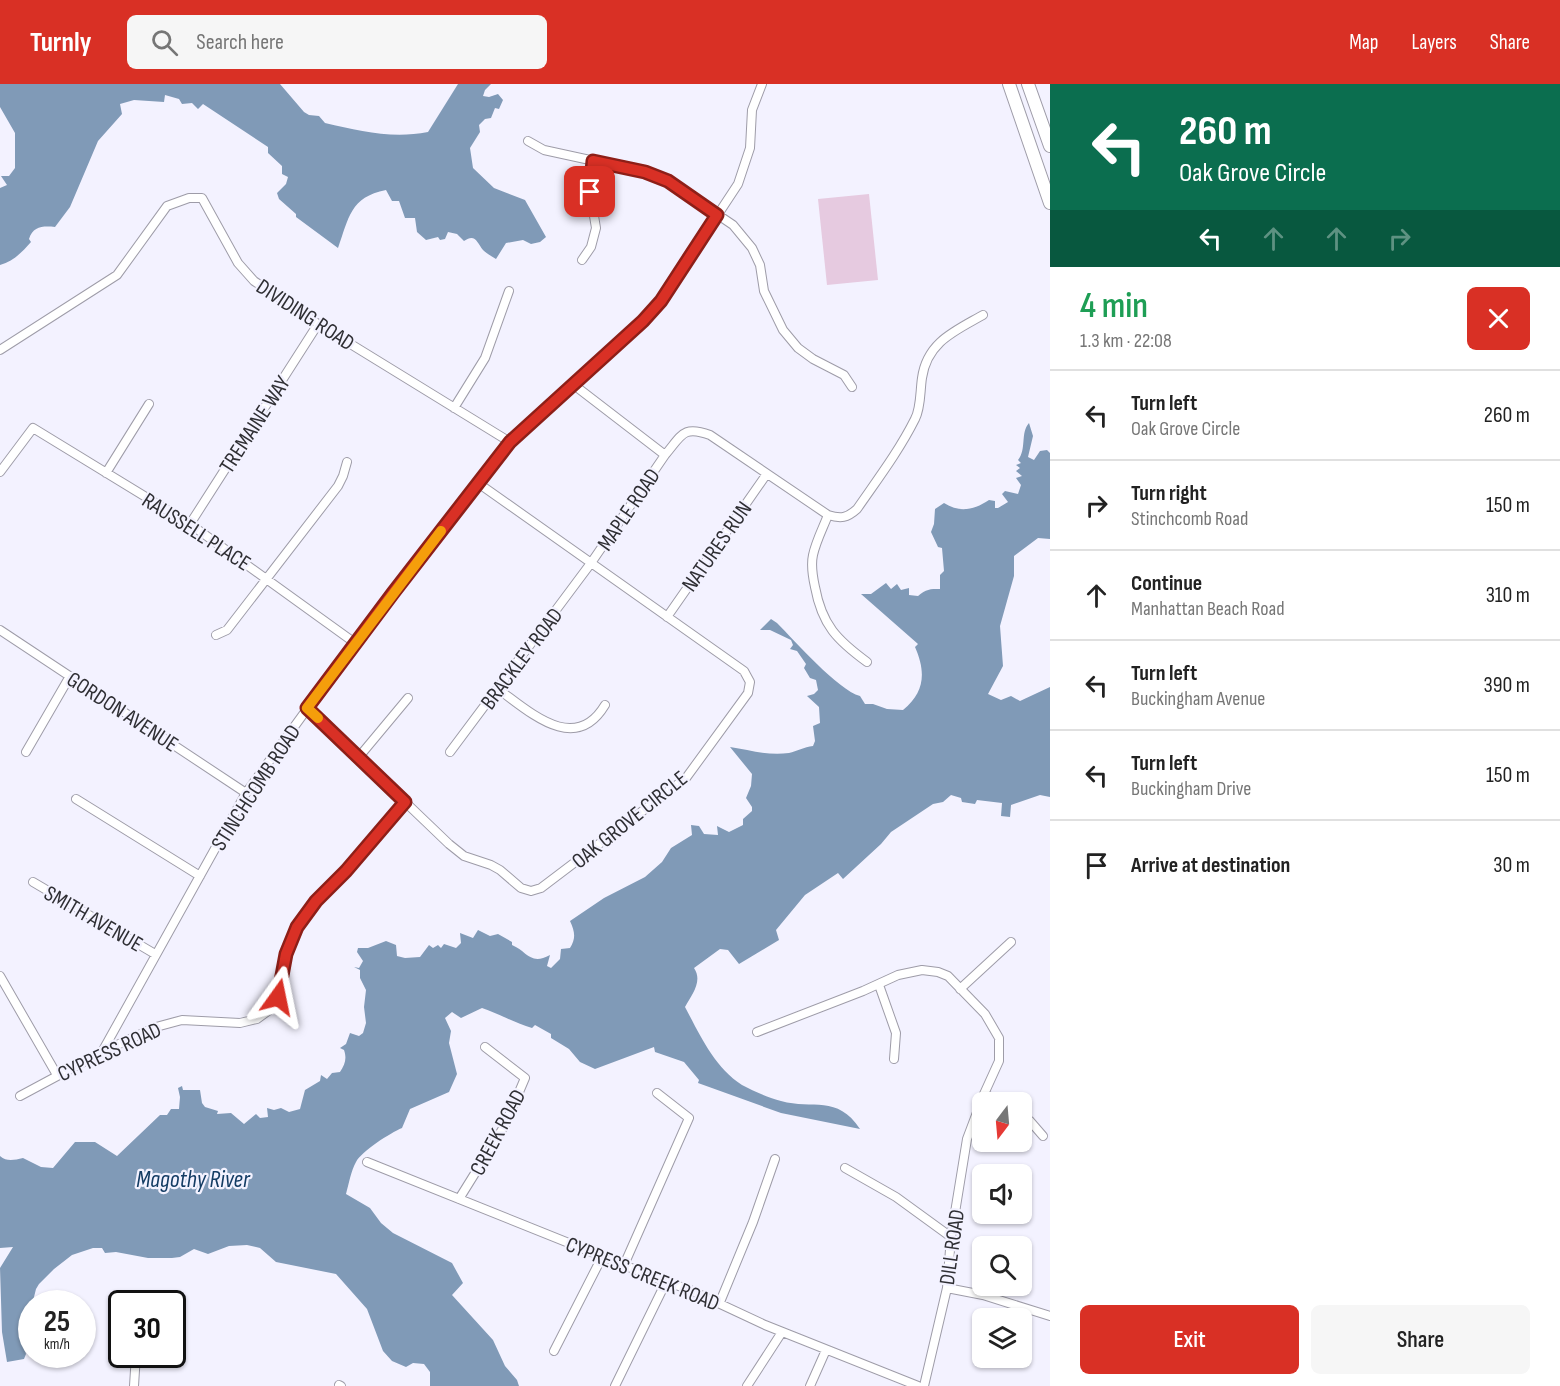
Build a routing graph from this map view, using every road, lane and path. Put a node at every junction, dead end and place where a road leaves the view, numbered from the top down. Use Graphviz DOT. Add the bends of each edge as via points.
graph roads {
  1 [pos="762,84"];
  2 [pos="1009,84"];
  3 [pos="1028,84"];
  4 [pos="528,141"];
  5 [pos="1050,146"];
  6 [pos="593,161"];
  7 [pos="1050,203"];
  8 [pos="717,215"];
  9 [pos="582,260"];
  10 [pos="509,291"];
  11 [pos="983,315"];
  12 [pos="318,324"];
  13 [pos="0,350"];
  14 [pos="574,385"];
  15 [pos="852,387"];
  16 [pos="149,404"];
  17 [pos="454,408"];
  18 [pos="510,442"];
  19 [pos="665,454"];
  20 [pos="347,462"];
  21 [pos="0,472"];
  22 [pos="106,473"];
  23 [pos="766,475"];
  24 [pos="478,483"];
  25 [pos="828,515"];
  26 [pos="190,524"];
  27 [pos="591,563"];
  28 [pos="268,579"];
  29 [pos="667,616"];
  30 [pos="0,630"];
  31 [pos="216,635"];
  32 [pos="355,643"];
  33 [pos="867,662"];
  34 [pos="70,676"];
  35 [pos="498,690"];
  36 [pos="408,698"];
  37 [pos="605,705"];
  38 [pos="307,708"];
  39 [pos="26,752"];
  40 [pos="450,752"];
  41 [pos="358,758"];
  42 [pos="246,793"];
  43 [pos="76,799"];
  44 [pos="405,802"];
  45 [pos="200,876"];
  46 [pos="33,882"];
  47 [pos="1011,942"];
  48 [pos="155,954"];
  49 [pos="0,976"];
  50 [pos="879,985"];
  51 [pos="960,989"];
  52 [pos="757,1032"];
  53 [pos="485,1047"];
  54 [pos="102,1052"];
  55 [pos="894,1059"];
  56 [pos="57,1075"];
  57 [pos="985,1092"];
  58 [pos="657,1093"];
  59 [pos="20,1096"];
  60 [pos="1032,1123"];
  61 [pos="972,1126"];
  62 [pos="1043,1136"];
  63 [pos="775,1159"];
  64 [pos="367,1162"];
  65 [pos="845,1168"];
  66 [pos="459,1199"];
  67 [pos="951,1237"];
  68 [pos="602,1257"];
  69 [pos="624,1265"];
  70 [pos="666,1282"];
  71 [pos="947,1288"];
  72 [pos="720,1302"];
  73 [pos="1050,1316"];
  74 [pos="782,1332"];
  75 [pos="826,1350"];
  76 [pos="554,1351"];
  77 [pos="135,1368"];
  78 [pos="134,1386"];
  79 [pos="615,1386"];
  80 [pos="747,1386"];
  81 [pos="810,1386"];
  82 [pos="918,1386"];
  83 [pos="924,1386"];
  1 -- 8 [label="street, STINCHCOMB ROAD" via="752,110 751,144 745,167"];
  2 -- 7 [label="highway"];
  3 -- 5 [label="highway"];
  4 -- 6 [label="street" via="544,150"];
  6 -- 8 [label="street" via="668,181"];
  6 -- 9 [label="street" via="590,192 596,228 591,247"];
  8 -- 14 [label="street, STINCHCOMB ROAD" via="661,301"];
  8 -- 15 [label="street" via="733,225 752,248 760,265 764,291 783,330 798,348 844,375"];
  10 -- 17 [label="street" via="484,358"];
  11 -- 25 [label="street" via="934,346 923,371 917,415 908,432 857,509 840,519"];
  12 -- 13 [label="street, DIVIDING ROAD" via="254,281 238,263 202,198 189,198 166,206 117,275"];
  12 -- 17 [label="street, DIVIDING ROAD"];
  12 -- 26 [label="street, TREMAINE WAY"];
  14 -- 18 [label="street, STINCHCOMB ROAD"];
  14 -- 19 [label="street"];
  16 -- 22 [label="street"];
  17 -- 18 [label="street, DIVIDING ROAD"];
  18 -- 24 [label="street, STINCHCOMB ROAD"];
  19 -- 23 [label="street, MAPLE ROAD" via="682,434 697,430"];
  19 -- 27 [label="street, MAPLE ROAD"];
  20 -- 28 [label="street" via="338,486"];
  21 -- 22 [label="street, RAUSSELL PLACE" via="33,428"];
  22 -- 26 [label="street, RAUSSELL PLACE"];
  23 -- 25 [label="street, MAPLE ROAD"];
  23 -- 29 [label="street, NATURES RUN"];
  24 -- 27 [label="street, OAK GROVE CIRCLE"];
  24 -- 32 [label="street, STINCHCOMB ROAD"];
  25 -- 33 [label="street" via="812,556 818,604 826,625 842,644"];
  26 -- 28 [label="street, RAUSSELL PLACE"];
  27 -- 29 [label="street, OAK GROVE CIRCLE"];
  27 -- 35 [label="street, BRACKLEY ROAD"];
  28 -- 31 [label="street" via="227,630"];
  28 -- 32 [label="street, RAUSSELL PLACE"];
  29 -- 44 [label="street, OAK GROVE CIRCLE" via="744,670 750,682 748,693 686,778 542,888 521,888 500,870 464,856"];
  30 -- 34 [label="street, GORDON AVENUE"];
  32 -- 38 [label="street, STINCHCOMB ROAD"];
  34 -- 39 [label="street"];
  34 -- 42 [label="street, GORDON AVENUE"];
  35 -- 37 [label="street" via="544,723 559,727 590,724"];
  35 -- 40 [label="street, BRACKLEY ROAD"];
  36 -- 41 [label="street"];
  38 -- 41 [label="street, OAK GROVE CIRCLE"];
  38 -- 42 [label="street, STINCHCOMB ROAD"];
  41 -- 44 [label="street, OAK GROVE CIRCLE"];
  42 -- 45 [label="street, STINCHCOMB ROAD"];
  43 -- 45 [label="street"];
  44 -- 54 [label="street, CYPRESS ROAD" via="297,927 286,954 278,997 268,1011 257,1019 240,1023 182,1020 156,1027"];
  45 -- 48 [label="street, STINCHCOMB ROAD"];
  46 -- 48 [label="street, SMITH AVENUE"];
  47 -- 51 [label="street"];
  48 -- 54 [label="street, STINCHCOMB ROAD"];
  49 -- 56 [label="street"];
  50 -- 51 [label="street, DILL ROAD" via="908,971 931,970 948,976"];
  50 -- 52 [label="street, DILL ROAD"];
  50 -- 55 [label="street" via="896,1033"];
  51 -- 57 [label="street, DILL ROAD" via="985,1014 1000,1042 999,1061"];
  53 -- 66 [label="street, CREEK ROAD" via="525,1078 505,1125"];
  54 -- 56 [label="street, CYPRESS ROAD"];
  56 -- 59 [label="street, CYPRESS ROAD"];
  58 -- 69 [label="street" via="689,1118"];
  60 -- 62 [label="street"];
  61 -- 67 [label="street, DILL ROAD"];
  63 -- 72 [label="street"];
  64 -- 66 [label="street, CYPRESS CREEK ROAD"];
  65 -- 67 [label="street" via="896,1197"];
  66 -- 68 [label="street, CYPRESS CREEK ROAD"];
  67 -- 71 [label="street, DILL ROAD"];
  68 -- 69 [label="street, CYPRESS CREEK ROAD"];
  68 -- 76 [label="street"];
  69 -- 70 [label="street, CYPRESS CREEK ROAD"];
  70 -- 72 [label="street, CYPRESS CREEK ROAD"];
  70 -- 79 [label="street"];
  71 -- 73 [label="street"];
  71 -- 83 [label="street, DILL ROAD"];
  72 -- 74 [label="street, CYPRESS CREEK ROAD"];
  74 -- 75 [label="street, CYPRESS CREEK ROAD"];
  74 -- 80 [label="street"];
  75 -- 81 [label="street"];
  75 -- 82 [label="street, CYPRESS CREEK ROAD"];
  77 -- 78 [label="street"];
}
